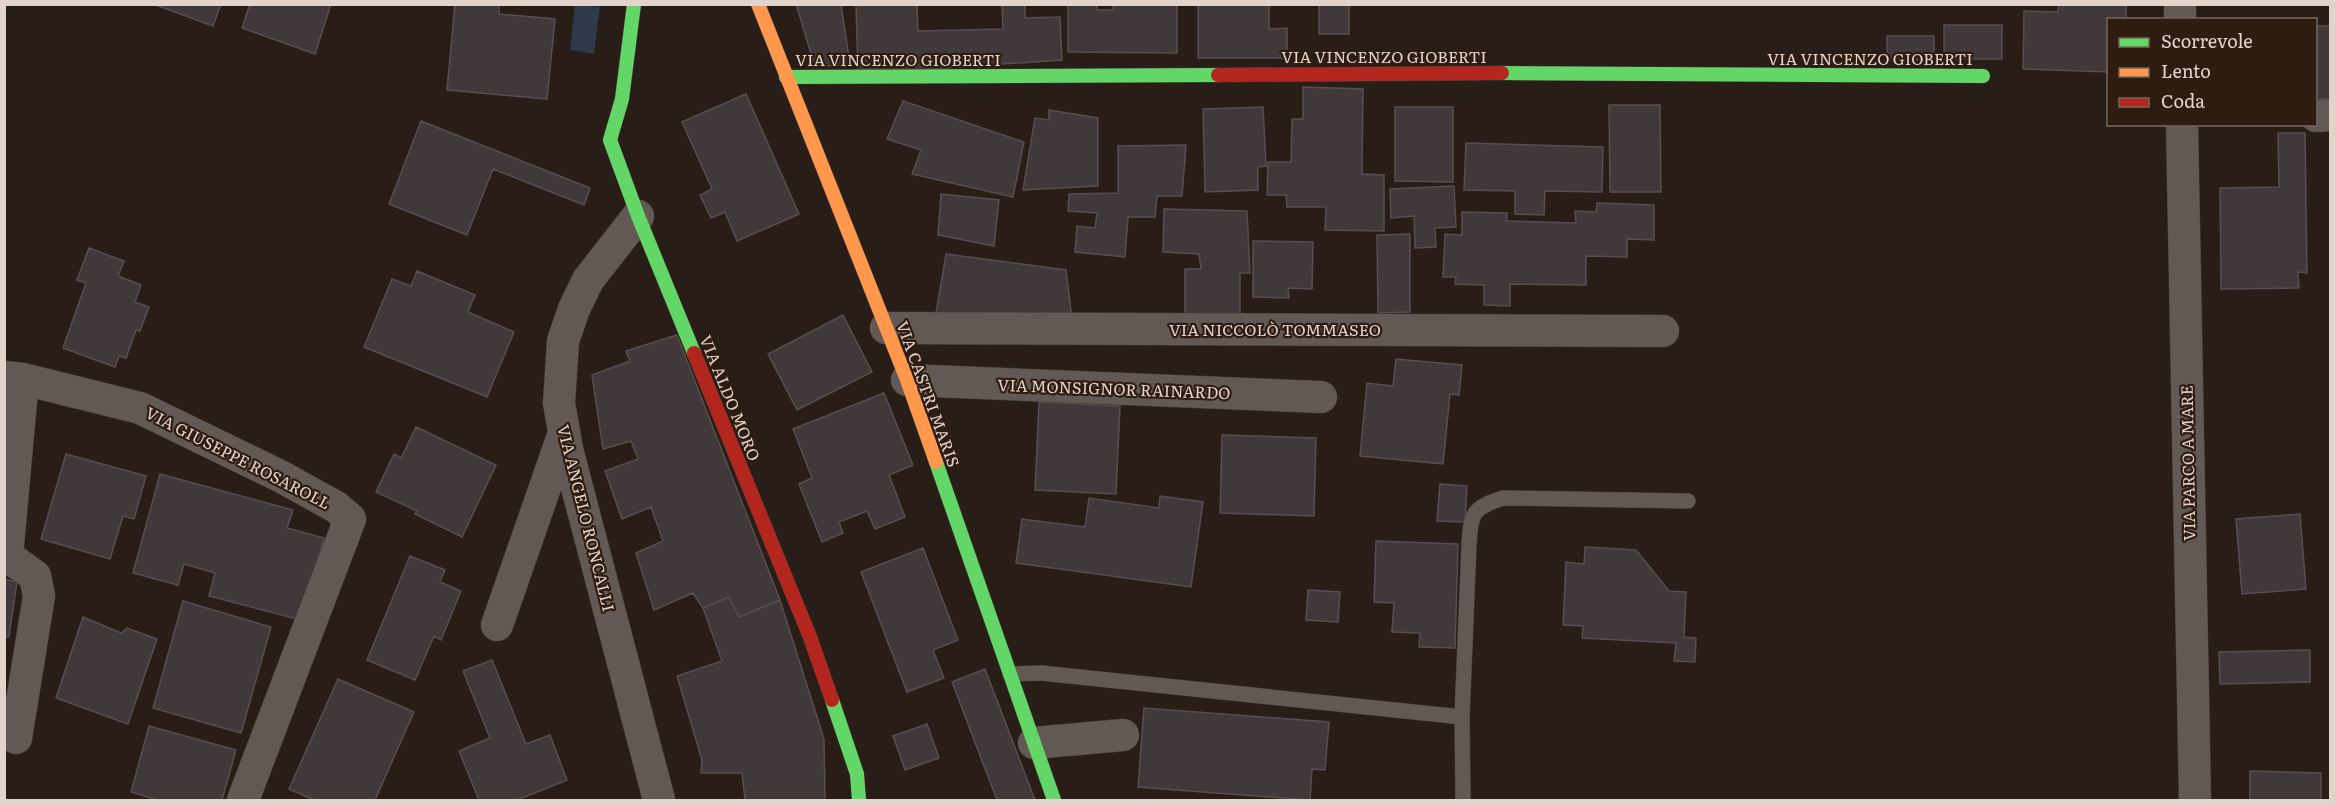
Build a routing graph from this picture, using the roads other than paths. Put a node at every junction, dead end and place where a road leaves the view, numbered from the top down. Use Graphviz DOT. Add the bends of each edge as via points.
graph roads {
  1 [pos="634,4"];
  2 [pos="758,4"];
  3 [pos="1983,76"];
  4 [pos="786,77"];
  5 [pos="2182,126"];
  6 [pos="638,216"];
  7 [pos="886,328"];
  8 [pos="1664,331"];
  9 [pos="14,378"];
  10 [pos="907,380"];
  11 [pos="1321,397"];
  12 [pos="564,433"];
  13 [pos="1688,501"];
  14 [pos="497,625"];
  15 [pos="1010,674"];
  16 [pos="1462,717"];
  17 [pos="1123,735"];
  18 [pos="16,738"];
  19 [pos="1034,743"];
  20 [pos="243,801"];
  21 [pos="659,801"];
  22 [pos="859,801"];
  23 [pos="1054,801"];
  24 [pos="1463,801"];
  25 [pos="2195,801"];
  1 -- 6 [label="street, VIA ALDO MORO" via="622,99 610,140"];
  2 -- 4 [label="street, VIA CASTRI MARIS"];
  3 -- 4 [label="street, VIA VINCENZO GIOBERTI" via="1476,73"];
  4 -- 7 [label="street, VIA CASTRI MARIS"];
  5 -- 25 [label="street, VIA PARCO A MARE"];
  6 -- 12 [label="street, VIA ANGELO RONCALLI" via="588,280 563,341 559,403"];
  6 -- 22 [label="street, VIA ALDO MORO" via="810,637 857,774"];
  7 -- 8 [label="street, VIA NICCOLÒ TOMMASEO"];
  7 -- 10 [label="street, VIA CASTRI MARIS"];
  9 -- 18 [label="street" via="7,556 35,576 39,596"];
  9 -- 20 [label="street, VIA GIUSEPPE ROSAROLL" via="140,408 280,476 350,519"];
  10 -- 11 [label="street, VIA MONSIGNOR RAINARDO"];
  10 -- 15 [label="street, VIA CASTRI MARIS"];
  12 -- 14 [label="street"];
  12 -- 21 [label="street, VIA ANGELO RONCALLI"];
  13 -- 16 [label="lane" via="1503,498 1476,510 1468,545"];
  15 -- 16 [label="lane" via="1041,673"];
  15 -- 19 [label="street, VIA CASTRI MARIS"];
  16 -- 24 [label="lane"];
  17 -- 19 [label="street"];
  19 -- 23 [label="street, VIA CASTRI MARIS"];
}
